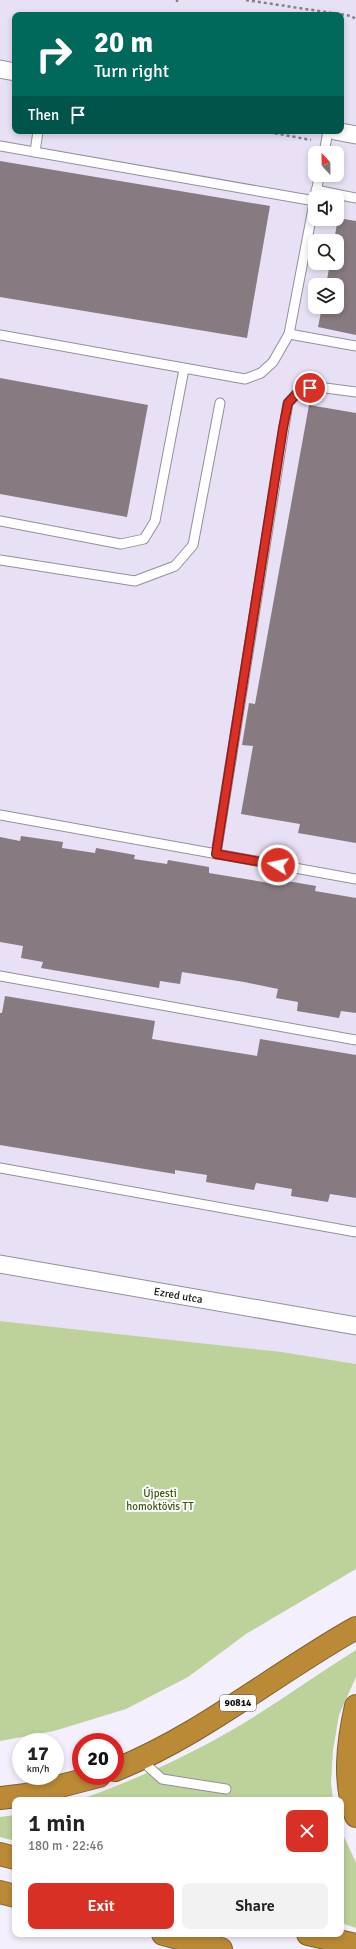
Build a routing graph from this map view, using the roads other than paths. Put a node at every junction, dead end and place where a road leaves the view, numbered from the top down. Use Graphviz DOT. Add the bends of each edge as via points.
graph roads {
  1 [pos="0,69"];
  2 [pos="12,71"];
  3 [pos="344,133"];
  4 [pos="38,134"];
  5 [pos="327,134"];
  6 [pos="356,135"];
  7 [pos="0,146"];
  8 [pos="325,146"];
  9 [pos="35,152"];
  10 [pos="308,196"];
  11 [pos="344,198"];
  12 [pos="356,198"];
  13 [pos="309,226"];
  14 [pos="289,334"];
  15 [pos="0,335"];
  16 [pos="356,346"];
  17 [pos="184,369"];
  18 [pos="356,392"];
  19 [pos="220,403"];
  20 [pos="0,521"];
  21 [pos="0,560"];
  22 [pos="0,815"];
  23 [pos="216,854"];
  24 [pos="356,879"];
  25 [pos="0,976"];
  26 [pos="356,1040"];
  27 [pos="0,1168"];
  28 [pos="356,1232"];
  29 [pos="0,1264"];
  30 [pos="356,1326"];
  31 [pos="356,1628"];
  32 [pos="356,1706"];
  33 [pos="141,1760"];
  34 [pos="124,1767"];
  35 [pos="72,1783"];
  36 [pos="226,1789"];
  37 [pos="0,1798"];
  38 [pos="356,1816"];
  39 [pos="0,1854"];
  40 [pos="12,1857"];
  41 [pos="0,1892"];
  42 [pos="12,1895"];
  43 [pos="175,1937"];
  44 [pos="321,1937"];
  45 [pos="356,1945"];
  46 [pos="221,1949"];
  1 -- 2 [label="street"];
  3 -- 6 [label="street"];
  4 -- 9 [label="lane"];
  5 -- 8 [label="lane"];
  7 -- 9 [label="lane"];
  9 -- 10 [label="lane"];
  11 -- 12 [label="lane"];
  13 -- 14 [label="lane"];
  14 -- 16 [label="lane"];
  14 -- 17 [label="lane" via="273,362 261,373 245,379"];
  15 -- 17 [label="lane"];
  17 -- 20 [label="lane" via="155,521 144,539 121,544"];
  18 -- 23 [label="lane" via="318,386 302,388 288,403"];
  19 -- 21 [label="lane" via="193,545 175,566 135,581"];
  22 -- 23 [label="lane"];
  23 -- 24 [label="lane"];
  25 -- 26 [label="lane"];
  27 -- 28 [label="lane"];
  29 -- 30 [label="street, Ezred utca"];
  31 -- 33 [label="highway, 90814" via="183,1738"];
  32 -- 38 [label="highway" via="349,1739 348,1778 351,1802"];
  33 -- 34 [label="highway, 90814"];
  33 -- 36 [label="lane" via="162,1779"];
  35 -- 37 [label="highway" via="26,1795"];
  39 -- 40 [label="highway"];
  41 -- 42 [label="highway"];
  43 -- 46 [label="highway"];
  44 -- 45 [label="highway"];
}
